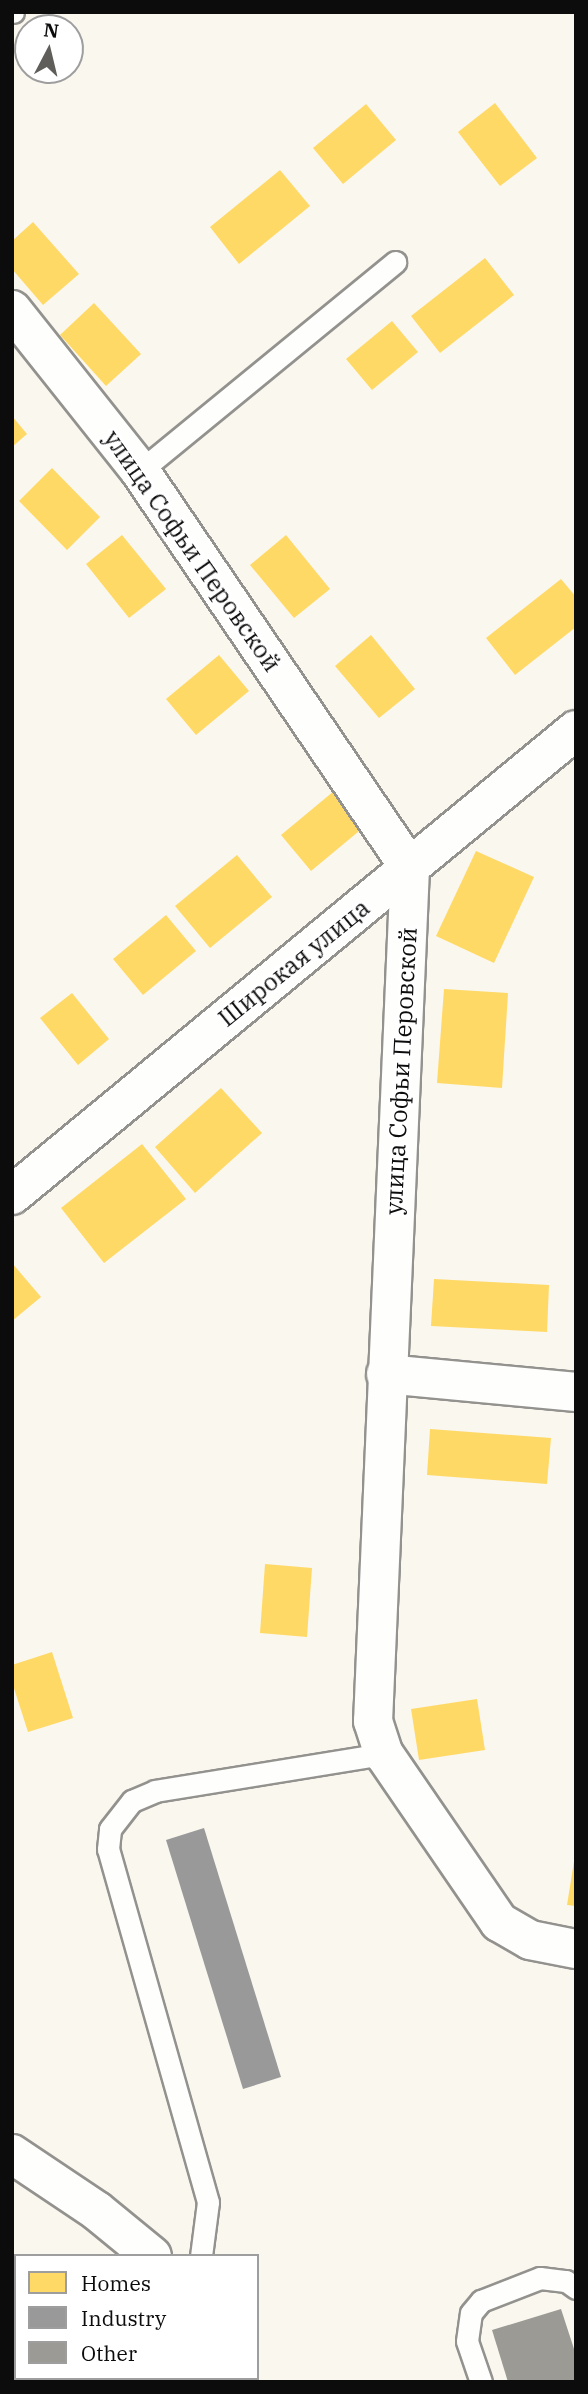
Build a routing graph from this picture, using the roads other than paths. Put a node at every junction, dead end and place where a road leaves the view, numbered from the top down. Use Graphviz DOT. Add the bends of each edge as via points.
graph roads {
  1 [pos="395,262"];
  2 [pos="12,310"];
  3 [pos="140,471"];
  4 [pos="576,730"];
  5 [pos="410,868"];
  6 [pos="12,1195"];
  7 [pos="386,1374"];
  8 [pos="576,1392"];
  9 [pos="384,1754"];
  10 [pos="576,1949"];
  11 [pos="12,2154"];
  12 [pos="150,2254"];
  13 [pos="201,2254"];
  14 [pos="576,2288"];
  15 [pos="481,2382"];
  1 -- 3 [label="lane"];
  2 -- 3 [label="street, улица Софьи Перовской"];
  3 -- 5 [label="street, улица Софьи Перовской"];
  4 -- 5 [label="street, Широкая улица"];
  5 -- 6 [label="street, Широкая улица"];
  5 -- 7 [label="street, улица Софьи Перовской"];
  7 -- 8 [label="street"];
  7 -- 9 [label="street, улица Софьи Перовской" via="373,1697 373,1721"];
  9 -- 10 [label="street, улица Софьи Перовской" via="499,1922 530,1940"];
  9 -- 13 [label="lane" via="155,1791 132,1801 110,1829 107,1849 208,2202"];
  11 -- 12 [label="street" via="97,2211"];
  14 -- 15 [label="lane" via="566,2281 540,2278 481,2301 471,2313 467,2340"];
}
